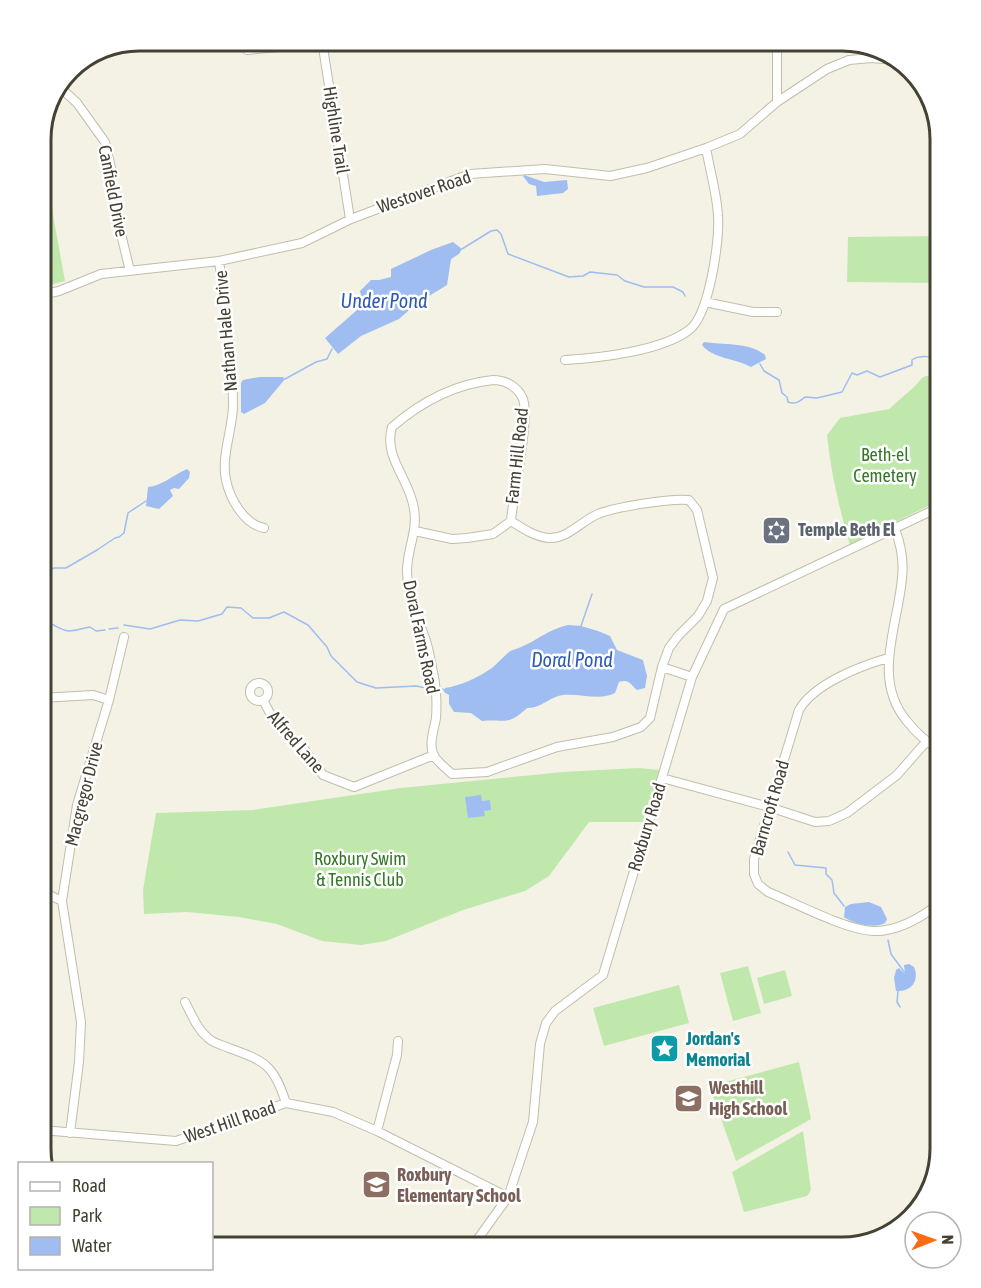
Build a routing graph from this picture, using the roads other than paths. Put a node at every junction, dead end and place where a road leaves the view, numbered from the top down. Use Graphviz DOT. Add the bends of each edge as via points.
graph roads {
  1 [pos="323,51"];
  2 [pos="777,51"];
  3 [pos="875,58"];
  4 [pos="65,92"];
  5 [pos="777,102"];
  6 [pos="705,148"];
  7 [pos="350,219"];
  8 [pos="219,261"];
  9 [pos="130,271"];
  10 [pos="51,293"];
  11 [pos="705,303"];
  12 [pos="777,312"];
  13 [pos="565,360"];
  14 [pos="930,512"];
  15 [pos="511,522"];
  16 [pos="264,528"];
  17 [pos="895,529"];
  18 [pos="415,531"];
  19 [pos="124,637"];
  20 [pos="888,658"];
  21 [pos="662,668"];
  22 [pos="692,677"];
  23 [pos="51,697"];
  24 [pos="109,700"];
  25 [pos="263,700"];
  26 [pos="926,742"];
  27 [pos="930,744"];
  28 [pos="434,754"];
  29 [pos="662,778"];
  30 [pos="769,807"];
  31 [pos="51,896"];
  32 [pos="63,901"];
  33 [pos="930,911"];
  34 [pos="185,1002"];
  35 [pos="398,1041"];
  36 [pos="286,1103"];
  37 [pos="51,1131"];
  38 [pos="377,1131"];
  39 [pos="70,1133"];
  40 [pos="508,1197"];
  41 [pos="479,1237"];
  1 -- 7 [label="street, Highline Trail"];
  2 -- 5 [label="street"];
  3 -- 5 [label="street, Westover Road" via="849,60 827,69"];
  4 -- 9 [label="street, Canfield Drive" via="105,142 112,197"];
  5 -- 6 [label="street, Westover Road" via="740,134"];
  6 -- 7 [label="street, Westover Road" via="610,176 545,169 470,174"];
  6 -- 11 [label="street" via="718,217 718,239"];
  7 -- 8 [label="street, Westover Road" via="302,243"];
  8 -- 9 [label="street, Westover Road"];
  8 -- 16 [label="street, Nathan Hale Drive" via="232,359 232,416 225,478 243,514 254,526"];
  9 -- 10 [label="street, Westover Road" via="101,274"];
  11 -- 12 [label="street"];
  11 -- 13 [label="street" via="691,329 661,345"];
  14 -- 17 [label="street, Roxbury Road"];
  15 -- 18 [label="street" via="493,534 467,538"];
  15 -- 18 [label="street, Farm Hill Road" via="524,404 513,386 493,380 445,392 392,427 390,446 413,502"];
  15 -- 21 [label="street" via="543,537 556,538 604,512 689,500 697,510 713,578 707,601 669,648"];
  17 -- 20 [label="street" via="901,544 902,578"];
  17 -- 22 [label="street, Roxbury Road" via="724,609"];
  18 -- 28 [label="street, Doral Farms Road" via="407,570 409,599 427,643 435,681 436,717 431,742"];
  19 -- 24 [label="street, Macgregor Drive"];
  20 -- 26 [label="street" via="894,701"];
  20 -- 30 [label="street, Barncroft Road" via="829,683 804,702"];
  21 -- 22 [label="street"];
  21 -- 28 [label="street" via="650,718 641,727 557,747 487,772 452,774"];
  22 -- 29 [label="street, Roxbury Road"];
  23 -- 24 [label="street" via="93,695"];
  24 -- 32 [label="street, Macgregor Drive" via="77,805"];
  25 -- 28 [label="street, Alfred Lane" via="274,721 304,749 323,775 354,787"];
  26 -- 27 [label="street"];
  26 -- 30 [label="street" via="897,774 847,813 829,821 815,822"];
  29 -- 30 [label="street"];
  29 -- 40 [label="street, Roxbury Road" via="603,975 555,1011 542,1032 533,1122"];
  30 -- 33 [label="street, Barncroft Road" via="754,859 758,884 768,892 858,929 875,931 896,927"];
  31 -- 32 [label="street"];
  32 -- 39 [label="street, Macgregor Drive" via="81,1022"];
  34 -- 36 [label="street" via="209,1040 257,1058 272,1070"];
  35 -- 38 [label="street"];
  36 -- 38 [label="street, West Hill Road" via="333,1112"];
  36 -- 39 [label="street, West Hill Road" via="176,1141"];
  37 -- 39 [label="street, West Hill Road"];
  38 -- 40 [label="street, West Hill Road"];
  40 -- 41 [label="street, Roxbury Road"];
}
